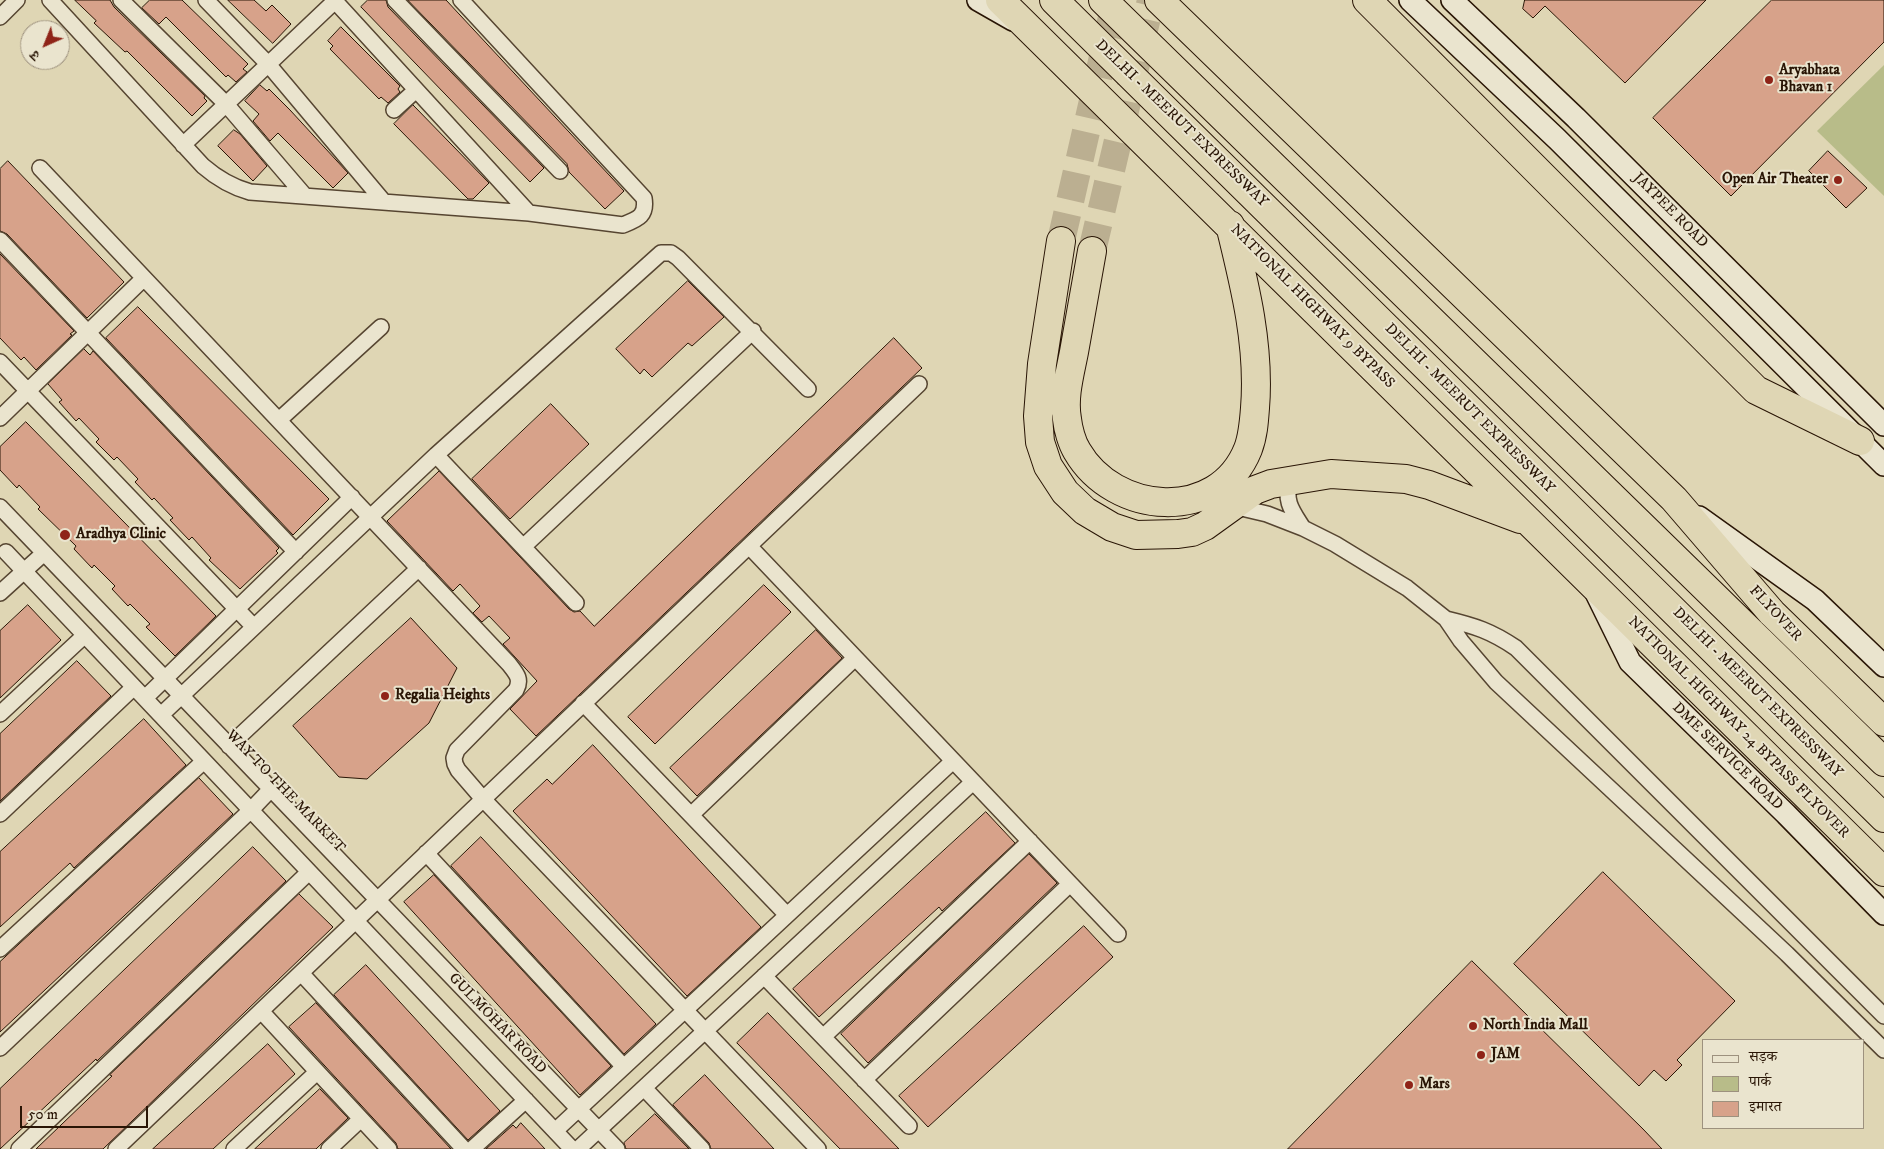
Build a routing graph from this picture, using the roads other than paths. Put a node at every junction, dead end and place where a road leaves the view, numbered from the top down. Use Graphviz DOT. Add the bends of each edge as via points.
graph roads {
  1 [pos="17,0"];
  2 [pos="50,0"];
  3 [pos="122,0"];
  4 [pos="206,0"];
  5 [pos="335,0"];
  6 [pos="395,0"];
  7 [pos="461,0"];
  8 [pos="978,0"];
  9 [pos="1000,0"];
  10 [pos="1054,0"];
  11 [pos="1103,0"];
  12 [pos="1159,0"];
  13 [pos="1366,0"];
  14 [pos="1410,0"];
  15 [pos="1452,0"];
  16 [pos="0,17"];
  17 [pos="1031,30"];
  18 [pos="268,64"];
  19 [pos="416,90"];
  20 [pos="226,104"];
  21 [pos="394,110"];
  22 [pos="1576,118"];
  23 [pos="1556,139"];
  24 [pos="183,145"];
  25 [pos="40,168"];
  26 [pos="560,171"];
  27 [pos="305,196"];
  28 [pos="384,202"];
  29 [pos="529,213"];
  30 [pos="1230,226"];
  31 [pos="0,240"];
  32 [pos="1061,241"];
  33 [pos="1092,251"];
  34 [pos="144,278"];
  35 [pos="381,327"];
  36 [pos="753,331"];
  37 [pos="88,333"];
  38 [pos="0,362"];
  39 [pos="919,384"];
  40 [pos="808,389"];
  41 [pos="28,391"];
  42 [pos="0,418"];
  43 [pos="279,420"];
  44 [pos="1884,425"];
  45 [pos="1860,441"];
  46 [pos="436,455"];
  47 [pos="1884,465"];
  48 [pos="1289,479"];
  49 [pos="352,497"];
  50 [pos="1674,499"];
  51 [pos="1233,506"];
  52 [pos="0,507"];
  53 [pos="371,517"];
  54 [pos="1529,522"];
  55 [pos="1303,528"];
  56 [pos="24,533"];
  57 [pos="749,546"];
  58 [pos="523,547"];
  59 [pos="296,552"];
  60 [pos="44,553"];
  61 [pos="3,555"];
  62 [pos="419,568"];
  63 [pos="24,571"];
  64 [pos="1592,584"];
  65 [pos="0,593"];
  66 [pos="576,603"];
  67 [pos="237,609"];
  68 [pos="1446,619"];
  69 [pos="254,627"];
  70 [pos="85,635"];
  71 [pos="855,658"];
  72 [pos="1884,666"];
  73 [pos="165,679"];
  74 [pos="134,687"];
  75 [pos="185,693"];
  76 [pos="145,698"];
  77 [pos="584,703"];
  78 [pos="0,714"];
  79 [pos="161,715"];
  80 [pos="1884,722"];
  81 [pos="232,743"];
  82 [pos="204,761"];
  83 [pos="953,761"];
  84 [pos="1884,762"];
  85 [pos="973,782"];
  86 [pos="271,789"];
  87 [pos="483,799"];
  88 [pos="251,810"];
  89 [pos="0,814"];
  90 [pos="691,815"];
  91 [pos="1884,818"];
  92 [pos="1030,842"];
  93 [pos="426,853"];
  94 [pos="309,872"];
  95 [pos="1884,872"];
  96 [pos="1070,884"];
  97 [pos="380,897"];
  98 [pos="1884,914"];
  99 [pos="787,915"];
  100 [pos="355,921"];
  101 [pos="1118,934"];
  102 [pos="0,949"];
  103 [pos="301,973"];
  104 [pos="764,976"];
  105 [pos="261,1010"];
  106 [pos="685,1010"];
  107 [pos="1884,1016"];
  108 [pos="705,1031"];
  109 [pos="823,1037"];
  110 [pos="1883,1047"];
  111 [pos="0,1048"];
  112 [pos="624,1067"];
  113 [pos="317,1072"];
  114 [pos="864,1080"];
  115 [pos="644,1088"];
  116 [pos="526,1100"];
  117 [pos="579,1109"];
  118 [pos="361,1118"];
  119 [pos="909,1126"];
  120 [pos="599,1130"];
  121 [pos="555,1131"];
  122 [pos="19,1149"];
  123 [pos="116,1149"];
  124 [pos="234,1149"];
  125 [pos="329,1149"];
  126 [pos="389,1149"];
  127 [pos="464,1149"];
  128 [pos="472,1149"];
  129 [pos="572,1149"];
  130 [pos="578,1149"];
  131 [pos="617,1149"];
  132 [pos="702,1149"];
  133 [pos="818,1149"];
  1 -- 16 [label="street"];
  2 -- 24 [label="street"];
  3 -- 20 [label="street"];
  4 -- 18 [label="street"];
  5 -- 18 [label="street"];
  5 -- 19 [label="street"];
  6 -- 26 [label="street"];
  7 -- 29 [label="street" via="644,198 646,206 641,216 623,225"];
  8 -- 17 [label="street"];
  9 -- 17 [label="highway, NATIONAL HIGHWAY 9 BYPASS"];
  10 -- 91 [label="highway, DELHI - MEERUT EXPRESSWAY"];
  11 -- 84 [label="highway"];
  12 -- 50 [label="highway, FLYOVER"];
  13 -- 45 [label="highway" via="1756,390"];
  14 -- 23 [label="street"];
  15 -- 22 [label="street, JAYPEE ROAD"];
  17 -- 30 [label="highway, NATIONAL HIGHWAY 9 BYPASS"];
  18 -- 20 [label="street"];
  18 -- 28 [label="street"];
  19 -- 21 [label="street"];
  19 -- 29 [label="street"];
  20 -- 24 [label="street"];
  20 -- 27 [label="street"];
  22 -- 23 [label="street"];
  22 -- 44 [label="street, JAYPEE ROAD"];
  23 -- 45 [label="street"];
  24 -- 27 [label="street" via="217,178 234,188"];
  25 -- 34 [label="street"];
  27 -- 28 [label="street"];
  28 -- 29 [label="street"];
  30 -- 33 [label="highway" via="1248,300 1256,367 1253,433 1242,462 1231,476 1206,494 1178,502 1163,504 1128,495 1088,467 1076,450 1067,418 1067,390"];
  30 -- 54 [label="highway, NATIONAL HIGHWAY 9 BYPASS"];
  31 -- 37 [label="street"];
  32 -- 51 [label="highway" via="1042,364 1038,416 1040,442 1048,466 1065,492 1085,511 1112,527 1136,535 1192,532"];
  34 -- 37 [label="street"];
  34 -- 43 [label="street"];
  35 -- 43 [label="street"];
  36 -- 40 [label="street"];
  36 -- 46 [label="street" via="678,258 671,253 661,253"];
  36 -- 58 [label="street"];
  37 -- 41 [label="street"];
  37 -- 59 [label="street"];
  38 -- 41 [label="street"];
  39 -- 57 [label="street"];
  41 -- 42 [label="street"];
  41 -- 67 [label="street"];
  43 -- 49 [label="street"];
  45 -- 47 [label="street"];
  46 -- 53 [label="street"];
  46 -- 58 [label="street"];
  48 -- 51 [label="highway" via="1255,490"];
  48 -- 54 [label="highway" via="1331,474 1406,479"];
  48 -- 55 [label="street" via="1287,500"];
  49 -- 53 [label="street"];
  49 -- 59 [label="street"];
  50 -- 72 [label="street" via="1815,600"];
  50 -- 80 [label="highway, FLYOVER" via="1772,613"];
  51 -- 55 [label="street" via="1267,514"];
  52 -- 56 [label="street, WAY TO THE MARKET"];
  53 -- 62 [label="street"];
  53 -- 69 [label="street"];
  54 -- 64 [label="highway, NATIONAL HIGHWAY 9 BYPASS"];
  55 -- 68 [label="street" via="1370,564"];
  56 -- 60 [label="street, WAY TO THE MARKET"];
  56 -- 61 [label="street"];
  57 -- 71 [label="street"];
  57 -- 77 [label="street"];
  58 -- 66 [label="street"];
  59 -- 67 [label="street"];
  60 -- 63 [label="street"];
  60 -- 73 [label="street, WAY TO THE MARKET"];
  61 -- 63 [label="street, GULMOHAR ROAD"];
  62 -- 81 [label="street"];
  62 -- 87 [label="street" via="518,675 516,690 457,750 454,758 458,770"];
  63 -- 65 [label="street"];
  63 -- 70 [label="street, GULMOHAR ROAD"];
  64 -- 95 [label="highway, NATIONAL HIGHWAY 24 BYPASS FLYOVER"];
  64 -- 98 [label="street, DME SERVICE ROAD" via="1630,662"];
  67 -- 69 [label="street"];
  67 -- 73 [label="street"];
  68 -- 107 [label="street" via="1478,626 1516,648"];
  68 -- 110 [label="street" via="1496,682"];
  69 -- 75 [label="street"];
  70 -- 74 [label="street, GULMOHAR ROAD"];
  70 -- 78 [label="street"];
  71 -- 83 [label="street"];
  71 -- 90 [label="street"];
  73 -- 75 [label="street, WAY TO THE MARKET"];
  73 -- 76 [label="street"];
  74 -- 76 [label="street, GULMOHAR ROAD"];
  74 -- 89 [label="street"];
  75 -- 79 [label="street"];
  75 -- 81 [label="street, WAY TO THE MARKET"];
  76 -- 79 [label="street, GULMOHAR ROAD"];
  77 -- 87 [label="street"];
  77 -- 90 [label="street"];
  79 -- 82 [label="street, GULMOHAR ROAD"];
  81 -- 86 [label="street"];
  81 -- 97 [label="street, WAY TO THE MARKET" via="261,768"];
  82 -- 88 [label="street, GULMOHAR ROAD"];
  82 -- 102 [label="street"];
  83 -- 85 [label="street"];
  83 -- 99 [label="street"];
  85 -- 92 [label="street"];
  85 -- 104 [label="street"];
  86 -- 88 [label="street"];
  86 -- 97 [label="street"];
  87 -- 93 [label="street"];
  87 -- 106 [label="street"];
  88 -- 94 [label="street, GULMOHAR ROAD"];
  88 -- 111 [label="street"];
  90 -- 99 [label="street"];
  92 -- 96 [label="street"];
  92 -- 109 [label="street"];
  93 -- 97 [label="street"];
  93 -- 112 [label="street"];
  94 -- 100 [label="street, GULMOHAR ROAD"];
  94 -- 122 [label="street"];
  96 -- 101 [label="street"];
  96 -- 114 [label="street"];
  97 -- 100 [label="street"];
  97 -- 117 [label="street, GULMOHAR ROAD"];
  99 -- 106 [label="street"];
  100 -- 103 [label="street"];
  100 -- 116 [label="street, GULMOHAR ROAD"];
  103 -- 105 [label="street"];
  103 -- 127 [label="street"];
  104 -- 108 [label="street"];
  104 -- 109 [label="street"];
  105 -- 113 [label="street"];
  105 -- 123 [label="street"];
  106 -- 108 [label="street"];
  106 -- 112 [label="street"];
  108 -- 115 [label="street"];
  108 -- 133 [label="street"];
  109 -- 114 [label="street"];
  112 -- 117 [label="street"];
  113 -- 118 [label="street"];
  113 -- 124 [label="street"];
  114 -- 119 [label="street"];
  115 -- 120 [label="street"];
  115 -- 132 [label="street"];
  116 -- 121 [label="street, GULMOHAR ROAD"];
  116 -- 128 [label="street"];
  117 -- 120 [label="street, GULMOHAR ROAD"];
  117 -- 121 [label="street"];
  118 -- 125 [label="street"];
  118 -- 126 [label="street"];
  120 -- 130 [label="street"];
  120 -- 131 [label="street, GULMOHAR ROAD"];
  121 -- 129 [label="street, GULMOHAR ROAD"];
}
